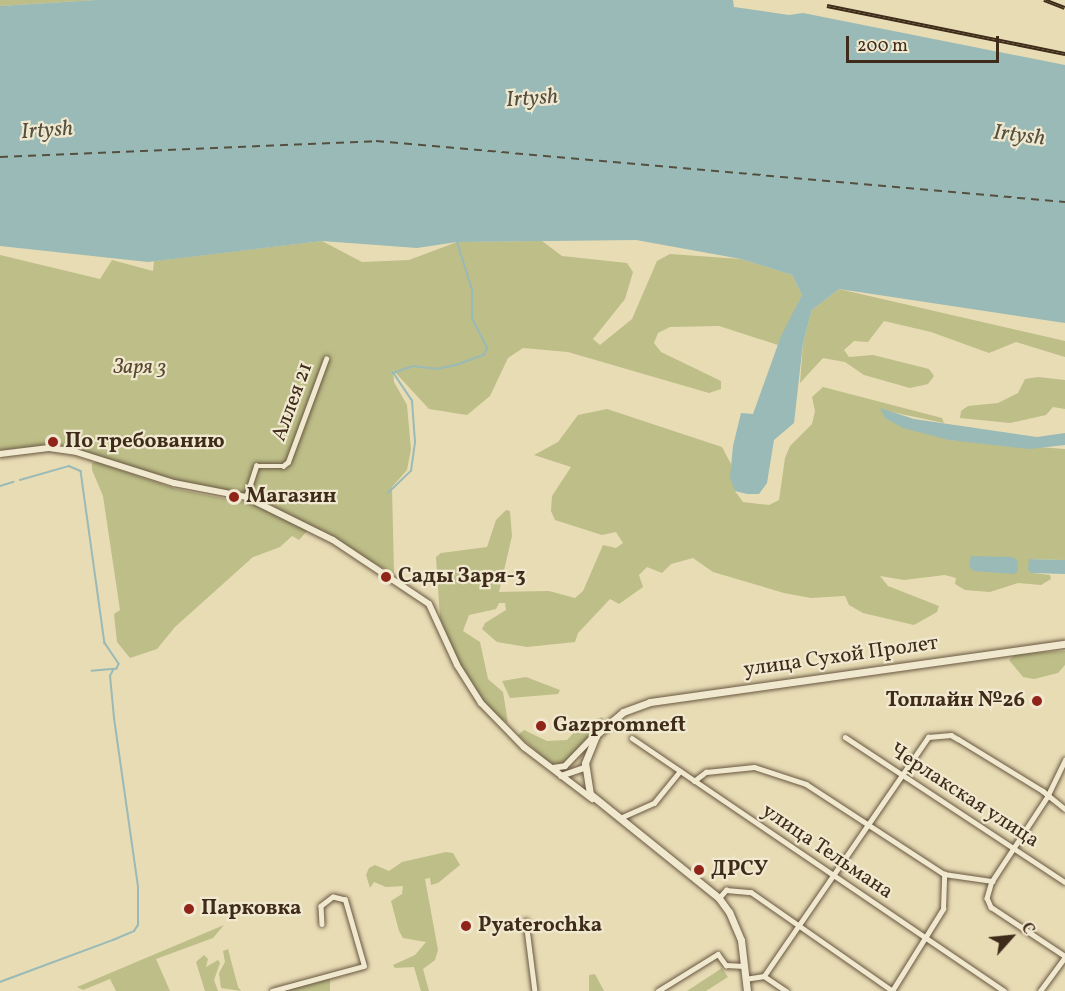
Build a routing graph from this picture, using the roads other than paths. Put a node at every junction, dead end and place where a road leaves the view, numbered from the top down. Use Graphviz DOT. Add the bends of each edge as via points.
graph roads {
  1 [pos="326,359"];
  2 [pos="0,454"];
  3 [pos="246,497"];
  4 [pos="1065,644"];
  5 [pos="597,734"];
  6 [pos="845,737"];
  7 [pos="632,738"];
  8 [pos="1065,760"];
  9 [pos="550,767"];
  10 [pos="584,768"];
  11 [pos="680,771"];
  12 [pos="900,775"];
  13 [pos="561,776"];
  14 [pos="694,781"];
  15 [pos="1047,797"];
  16 [pos="595,801"];
  17 [pos="1065,809"];
  18 [pos="618,819"];
  19 [pos="865,825"];
  20 [pos="1013,848"];
  21 [pos="944,874"];
  22 [pos="831,875"];
  23 [pos="992,881"];
  24 [pos="1065,882"];
  25 [pos="719,898"];
  26 [pos="526,921"];
  27 [pos="322,924"];
  28 [pos="798,924"];
  29 [pos="925,939"];
  30 [pos="1065,957"];
  31 [pos="744,966"];
  32 [pos="764,976"];
  33 [pos="746,979"];
  34 [pos="272,991"];
  35 [pos="535,991"];
  36 [pos="658,991"];
  37 [pos="747,991"];
  38 [pos="786,991"];
  39 [pos="893,991"];
  40 [pos="1004,991"];
  41 [pos="1040,991"];
  1 -- 3 [label="street, Аллея 21" via="288,462 283,466 256,466"];
  2 -- 3 [label="street" via="59,449 174,483"];
  3 -- 9 [label="street" via="333,540 425,600 472,692 510,734"];
  4 -- 5 [label="main road, улица Сухой Пролет" via="650,702 623,712"];
  5 -- 9 [label="street" via="562,769"];
  5 -- 10 [label="main road"];
  6 -- 12 [label="street, Черлакская улица"];
  7 -- 11 [label="street, улица Тельмана"];
  8 -- 15 [label="street"];
  9 -- 13 [label="street"];
  10 -- 13 [label="street"];
  10 -- 16 [label="main road"];
  11 -- 14 [label="street, улица Тельмана"];
  11 -- 18 [label="street" via="654,803"];
  12 -- 15 [label="street" via="928,737 951,735"];
  12 -- 19 [label="street"];
  12 -- 20 [label="street, Черлакская улица"];
  13 -- 16 [label="street"];
  14 -- 19 [label="street" via="706,772 754,767 806,784"];
  14 -- 22 [label="street, улица Тельмана"];
  15 -- 17 [label="street"];
  15 -- 20 [label="street"];
  16 -- 18 [label="main road"];
  18 -- 25 [label="main road"];
  19 -- 21 [label="street"];
  19 -- 22 [label="street"];
  20 -- 23 [label="street"];
  20 -- 24 [label="street, Черлакская улица"];
  21 -- 23 [label="street" via="972,875"];
  21 -- 29 [label="street" via="943,909"];
  22 -- 28 [label="street"];
  22 -- 29 [label="street, улица Тельмана"];
  23 -- 30 [label="street" via="987,898 991,908"];
  25 -- 28 [label="street" via="726,890 736,888 751,892"];
  25 -- 31 [label="main road" via="736,927"];
  26 -- 35 [label="street"];
  27 -- 34 [label="street" via="321,906 333,897 345,900 364,966"];
  28 -- 32 [label="street"];
  28 -- 39 [label="street"];
  29 -- 39 [label="street"];
  29 -- 40 [label="street, улица Тельмана"];
  30 -- 41 [label="street"];
  31 -- 33 [label="main road"];
  31 -- 36 [label="street" via="726,965 718,954"];
  32 -- 33 [label="street"];
  32 -- 38 [label="street"];
  33 -- 37 [label="main road"];
}
